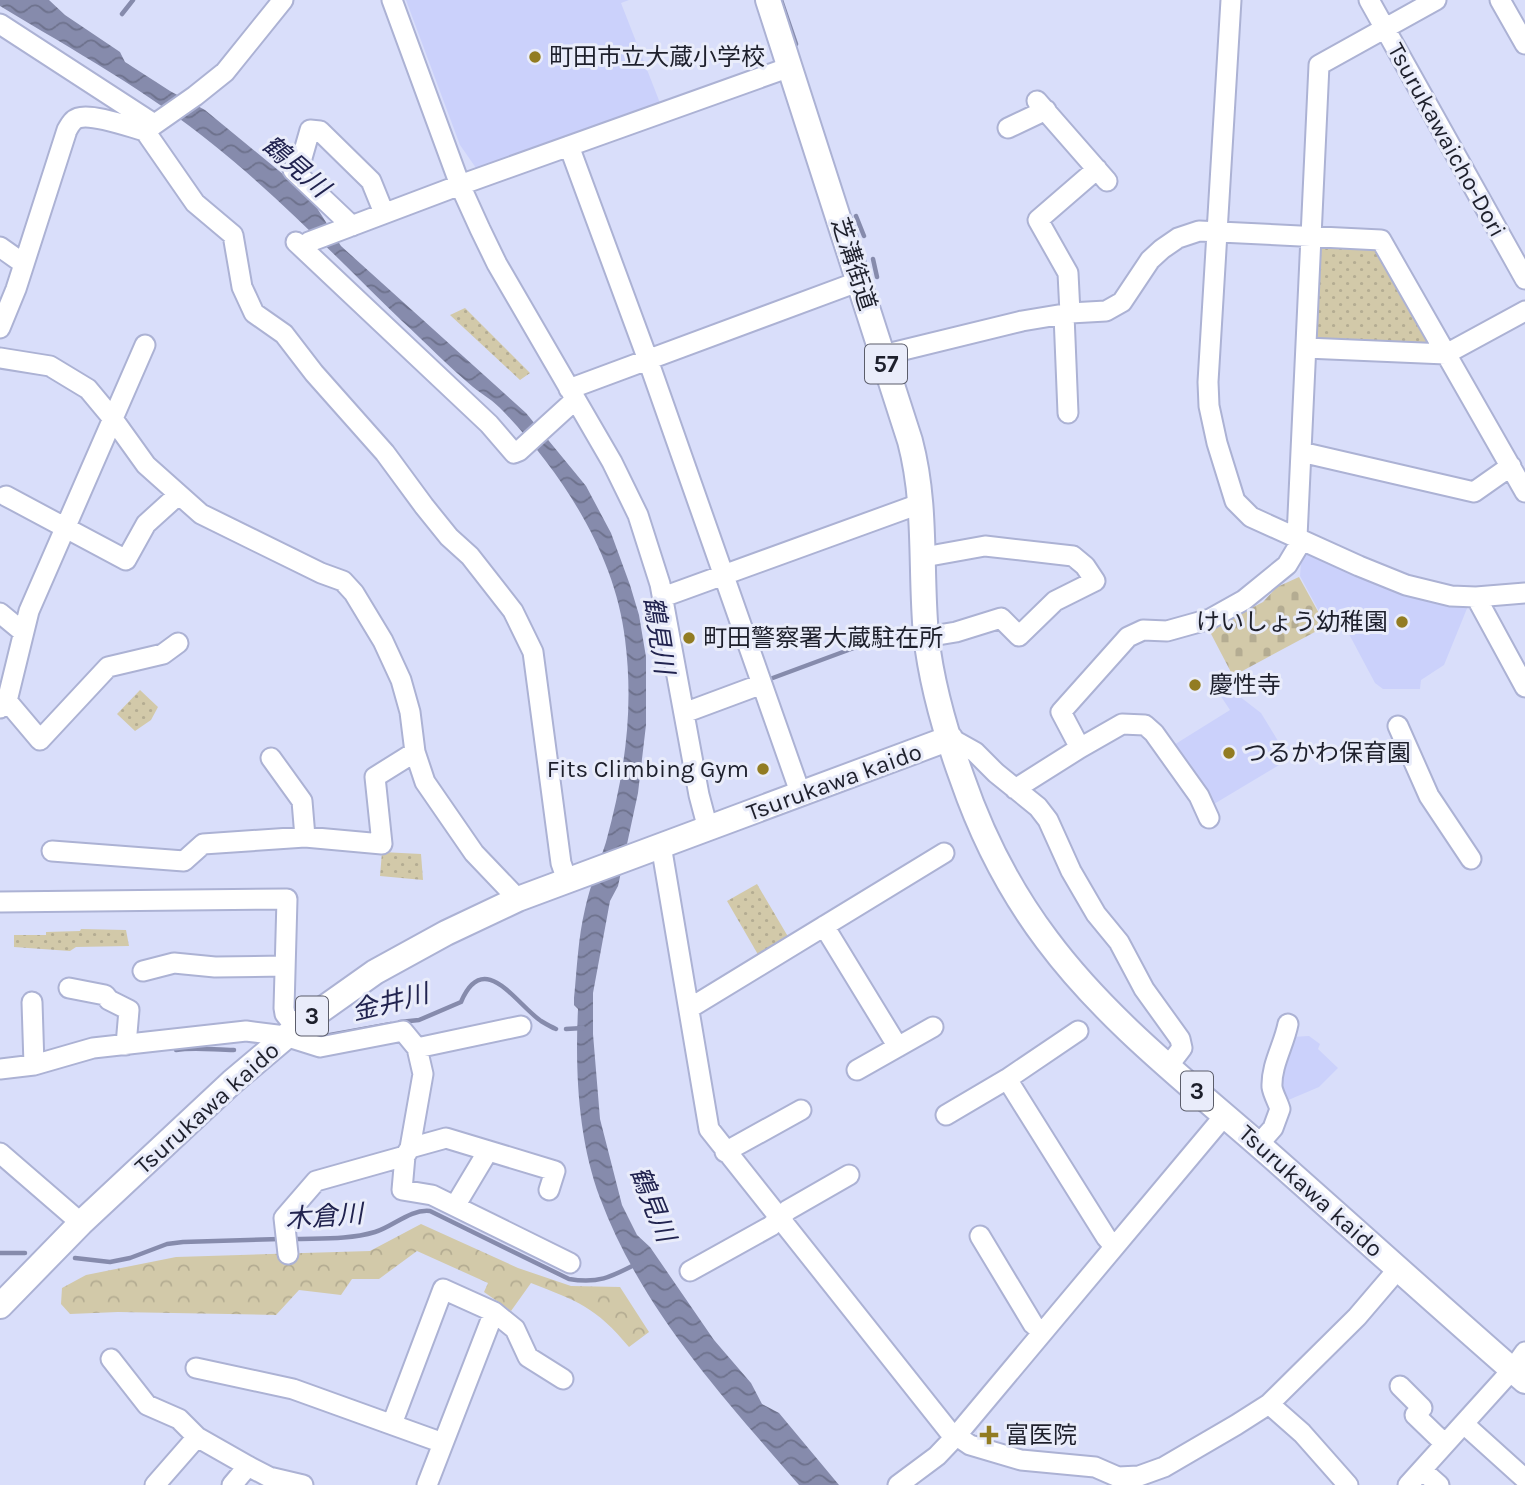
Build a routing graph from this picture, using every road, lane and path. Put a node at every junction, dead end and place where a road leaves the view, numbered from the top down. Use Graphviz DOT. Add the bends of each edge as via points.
graph roads {
  1 [pos="283,0"];
  2 [pos="392,0"];
  3 [pos="768,0"];
  4 [pos="1231,0"];
  5 [pos="1370,0"];
  6 [pos="1436,0"];
  7 [pos="1500,0"];
  8 [pos="0,24"];
  9 [pos="1385,28"];
  10 [pos="1525,44"];
  11 [pos="790,67"];
  12 [pos="152,125"];
  13 [pos="1008,128"];
  14 [pos="569,146"];
  15 [pos="460,185"];
  16 [pos="384,213"];
  17 [pos="349,227"];
  18 [pos="1217,231"];
  19 [pos="1311,235"];
  20 [pos="0,247"];
  21 [pos="24,264"];
  22 [pos="1525,279"];
  23 [pos="860,281"];
  24 [pos="1525,311"];
  25 [pos="1067,314"];
  26 [pos="0,328"];
  27 [pos="145,345"];
  28 [pos="1306,348"];
  29 [pos="1446,354"];
  30 [pos="883,355"];
  31 [pos="0,358"];
  32 [pos="648,360"];
  33 [pos="572,394"];
  34 [pos="1068,413"];
  35 [pos="113,419"];
  36 [pos="1301,452"];
  37 [pos="1511,466"];
  38 [pos="1525,492"];
  39 [pos="177,495"];
  40 [pos="6,496"];
  41 [pos="922,503"];
  42 [pos="64,528"];
  43 [pos="1299,539"];
  44 [pos="924,557"];
  45 [pos="724,575"];
  46 [pos="1525,593"];
  47 [pos="663,597"];
  48 [pos="1476,597"];
  49 [pos="0,612"];
  50 [pos="23,632"];
  51 [pos="926,637"];
  52 [pos="178,643"];
  53 [pos="762,684"];
  54 [pos="1525,687"];
  55 [pos="4,704"];
  56 [pos="684,713"];
  57 [pos="1398,726"];
  58 [pos="950,738"];
  59 [pos="1080,748"];
  60 [pos="415,752"];
  61 [pos="271,758"];
  62 [pos="1015,789"];
  63 [pos="801,794"];
  64 [pos="1209,818"];
  65 [pos="708,829"];
  66 [pos="305,837"];
  67 [pos="662,845"];
  68 [pos="52,851"];
  69 [pos="944,853"];
  70 [pos="1471,859"];
  71 [pos="577,876"];
  72 [pos="518,899"];
  73 [pos="0,902"];
  74 [pos="824,926"];
  75 [pos="285,967"];
  76 [pos="143,971"];
  77 [pos="69,988"];
  78 [pos="32,1002"];
  79 [pos="690,1008"];
  80 [pos="1288,1024"];
  81 [pos="521,1026"];
  82 [pos="933,1027"];
  83 [pos="1078,1031"];
  84 [pos="291,1032"];
  85 [pos="126,1045"];
  86 [pos="898,1047"];
  87 [pos="417,1048"];
  88 [pos="33,1065"];
  89 [pos="1168,1065"];
  90 [pos="0,1069"];
  91 [pos="857,1070"];
  92 [pos="1007,1079"];
  93 [pos="801,1110"];
  94 [pos="946,1115"];
  95 [pos="1225,1115"];
  96 [pos="1258,1144"];
  97 [pos="488,1151"];
  98 [pos="408,1152"];
  99 [pos="725,1152"];
  100 [pos="0,1153"];
  101 [pos="849,1175"];
  102 [pos="549,1190"];
  103 [pos="455,1206"];
  104 [pos="779,1219"];
  105 [pos="81,1223"];
  106 [pos="980,1236"];
  107 [pos="287,1243"];
  108 [pos="1114,1246"];
  109 [pos="570,1263"];
  110 [pos="1398,1269"];
  111 [pos="690,1271"];
  112 [pos="0,1306"];
  113 [pos="494,1312"];
  114 [pos="1042,1332"];
  115 [pos="111,1359"];
  116 [pos="196,1368"];
  117 [pos="1521,1368"];
  118 [pos="563,1379"];
  119 [pos="1400,1386"];
  120 [pos="1269,1404"];
  121 [pos="392,1424"];
  122 [pos="1464,1424"];
  123 [pos="956,1436"];
  124 [pos="197,1437"];
  125 [pos="443,1443"];
  126 [pos="1445,1444"];
  127 [pos="248,1466"];
  128 [pos="1422,1470"];
  129 [pos="1525,1479"];
  130 [pos="155,1485"];
  131 [pos="232,1485"];
  132 [pos="303,1485"];
  133 [pos="427,1485"];
  134 [pos="898,1485"];
  135 [pos="1349,1485"];
  136 [pos="1408,1485"];
  137 [pos="1439,1485"];
  1 -- 12 [label="street" via="225,72"];
  2 -- 15 [label="street"];
  3 -- 11 [label="main road, 芝溝街道 / 57"];
  4 -- 18 [label="street"];
  5 -- 9 [label="street, Tsurukawaicho-Dori"];
  6 -- 9 [label="street"];
  7 -- 10 [label="street"];
  8 -- 12 [label="street"];
  9 -- 19 [label="street" via="1319,65"];
  9 -- 22 [label="street, Tsurukawaicho-Dori"];
  11 -- 14 [label="street"];
  11 -- 23 [label="main road, 芝溝街道 / 57"];
  12 -- 21 [label="street" via="91,117 74,120"];
  12 -- 71 [label="street" via="195,203 233,235 242,287 254,313 284,334 513,611 533,652 561,863"];
  13 -- 25 [label="street" via="1042,105 1102,175 1038,220 1068,272"];
  14 -- 15 [label="street"];
  14 -- 32 [label="street"];
  15 -- 16 [label="street"];
  15 -- 33 [label="street" via="497,264"];
  16 -- 17 [label="street"];
  16 -- 17 [label="street" via="372,181 320,131 310,130 302,158 293,170"];
  17 -- 33 [label="street" via="301,245 514,453 550,422"];
  18 -- 19 [label="street"];
  18 -- 25 [label="street" via="1178,237 1150,260 1122,302 1106,311"];
  18 -- 43 [label="street" via="1208,382 1217,443 1235,501 1251,517"];
  19 -- 28 [label="street"];
  19 -- 29 [label="street" via="1381,240"];
  20 -- 21 [label="street"];
  21 -- 26 [label="street"];
  23 -- 30 [label="main road, 芝溝街道 / 57"];
  23 -- 32 [label="street"];
  24 -- 29 [label="street"];
  25 -- 30 [label="street"];
  25 -- 34 [label="street"];
  27 -- 35 [label="street"];
  28 -- 29 [label="street"];
  28 -- 36 [label="street"];
  29 -- 37 [label="street"];
  30 -- 41 [label="main road, 芝溝街道 / 57" via="914,454"];
  31 -- 35 [label="street" via="51,366 88,388"];
  32 -- 33 [label="street"];
  32 -- 45 [label="street"];
  33 -- 47 [label="street" via="639,515"];
  35 -- 39 [label="street" via="146,465"];
  35 -- 42 [label="street"];
  36 -- 37 [label="street" via="1474,492"];
  36 -- 43 [label="street"];
  37 -- 38 [label="street"];
  39 -- 42 [label="street" via="146,524 126,561"];
  39 -- 60 [label="street" via="201,514 344,581 383,641 401,680"];
  40 -- 42 [label="street"];
  41 -- 44 [label="main road, 芝溝街道 / 57"];
  41 -- 45 [label="street"];
  42 -- 50 [label="street"];
  43 -- 48 [label="street" via="1406,585"];
  43 -- 59 [label="street" via="1287,565 1244,600 1210,619 1167,631 1143,630 1128,637 1061,712"];
  44 -- 51 [label="main road, 芝溝街道 / 57"];
  44 -- 51 [label="street" via="985,546 1073,556 1094,581 1055,601 1019,636 1001,618"];
  45 -- 47 [label="street"];
  45 -- 53 [label="street"];
  46 -- 48 [label="street"];
  47 -- 56 [label="street"];
  48 -- 54 [label="street"];
  49 -- 50 [label="street"];
  50 -- 55 [label="street"];
  51 -- 58 [label="main road, 芝溝街道 / 57"];
  52 -- 55 [label="street" via="163,654 107,667 40,740"];
  53 -- 56 [label="street"];
  53 -- 63 [label="street"];
  56 -- 65 [label="street"];
  57 -- 70 [label="street" via="1429,796"];
  58 -- 62 [label="street" via="975,752"];
  58 -- 63 [label="main road, Tsurukawa kaido / 3"];
  58 -- 89 [label="main road, Tsurukawa kaido / 3" via="982,830 1028,913 1084,984"];
  59 -- 62 [label="street"];
  59 -- 64 [label="street" via="1122,724 1145,725 1199,796"];
  60 -- 66 [label="street" via="374,776 383,844"];
  60 -- 72 [label="street" via="425,782 453,825"];
  61 -- 66 [label="street" via="302,801"];
  62 -- 89 [label="street" via="1048,820 1096,914 1180,1039 1182,1048"];
  63 -- 65 [label="main road, Tsurukawa kaido / 3"];
  65 -- 67 [label="main road, Tsurukawa kaido / 3"];
  66 -- 68 [label="street" via="203,844 184,861"];
  67 -- 71 [label="main road, Tsurukawa kaido / 3"];
  67 -- 79 [label="street"];
  69 -- 74 [label="street"];
  71 -- 72 [label="main road, Tsurukawa kaido / 3"];
  72 -- 84 [label="main road, Tsurukawa kaido / 3" via="376,972"];
  73 -- 75 [label="street" via="287,899"];
  74 -- 79 [label="street"];
  74 -- 86 [label="street"];
  75 -- 76 [label="street" via="174,963"];
  75 -- 84 [label="street" via="284,1008"];
  77 -- 85 [label="street" via="106,987 109,1000 129,1010"];
  78 -- 88 [label="street"];
  79 -- 99 [label="street" via="709,1129"];
  80 -- 96 [label="street" via="1272,1088 1280,1109 1273,1128"];
  81 -- 87 [label="street"];
  82 -- 86 [label="street"];
  83 -- 92 [label="street"];
  84 -- 85 [label="street" via="246,1031"];
  84 -- 87 [label="street" via="320,1047 403,1031"];
  84 -- 105 [label="main road, Tsurukawa kaido / 3"];
  85 -- 88 [label="street" via="93,1048"];
  86 -- 91 [label="street"];
  87 -- 98 [label="street" via="423,1074"];
  88 -- 90 [label="street"];
  89 -- 95 [label="main road, Tsurukawa kaido / 3"];
  92 -- 94 [label="street"];
  92 -- 108 [label="street"];
  93 -- 99 [label="street"];
  95 -- 96 [label="main road, Tsurukawa kaido / 3"];
  95 -- 108 [label="street"];
  96 -- 110 [label="main road, Tsurukawa kaido / 3"];
  97 -- 98 [label="street" via="446,1138"];
  97 -- 102 [label="street" via="555,1171"];
  97 -- 103 [label="street"];
  98 -- 103 [label="street" via="402,1190 432,1195"];
  98 -- 107 [label="street" via="316,1181 284,1218"];
  99 -- 104 [label="street"];
  100 -- 105 [label="street"];
  101 -- 104 [label="street"];
  103 -- 109 [label="street"];
  104 -- 111 [label="street"];
  104 -- 123 [label="street"];
  105 -- 112 [label="main road, Tsurukawa kaido / 3"];
  106 -- 114 [label="street"];
  108 -- 114 [label="street"];
  110 -- 117 [label="main road, Tsurukawa kaido / 3"];
  110 -- 120 [label="street" via="1357,1317"];
  113 -- 118 [label="street" via="515,1329 528,1356"];
  113 -- 121 [label="street" via="443,1289"];
  113 -- 125 [label="street"];
  114 -- 123 [label="street"];
  115 -- 124 [label="street" via="147,1405 179,1419"];
  116 -- 121 [label="street" via="293,1389"];
  117 -- 122 [label="street"];
  119 -- 126 [label="street" via="1422,1408 1415,1415"];
  120 -- 123 [label="street" via="1164,1467 1139,1476 1118,1477 1095,1467 1021,1460 970,1445"];
  120 -- 135 [label="street"];
  121 -- 125 [label="street"];
  122 -- 126 [label="street"];
  122 -- 129 [label="street"];
  123 -- 134 [label="street"];
  124 -- 127 [label="street"];
  124 -- 130 [label="street"];
  125 -- 133 [label="street"];
  126 -- 128 [label="street"];
  127 -- 131 [label="street"];
  127 -- 132 [label="street" via="269,1477"];
  128 -- 136 [label="street"];
  128 -- 137 [label="street"];
}
